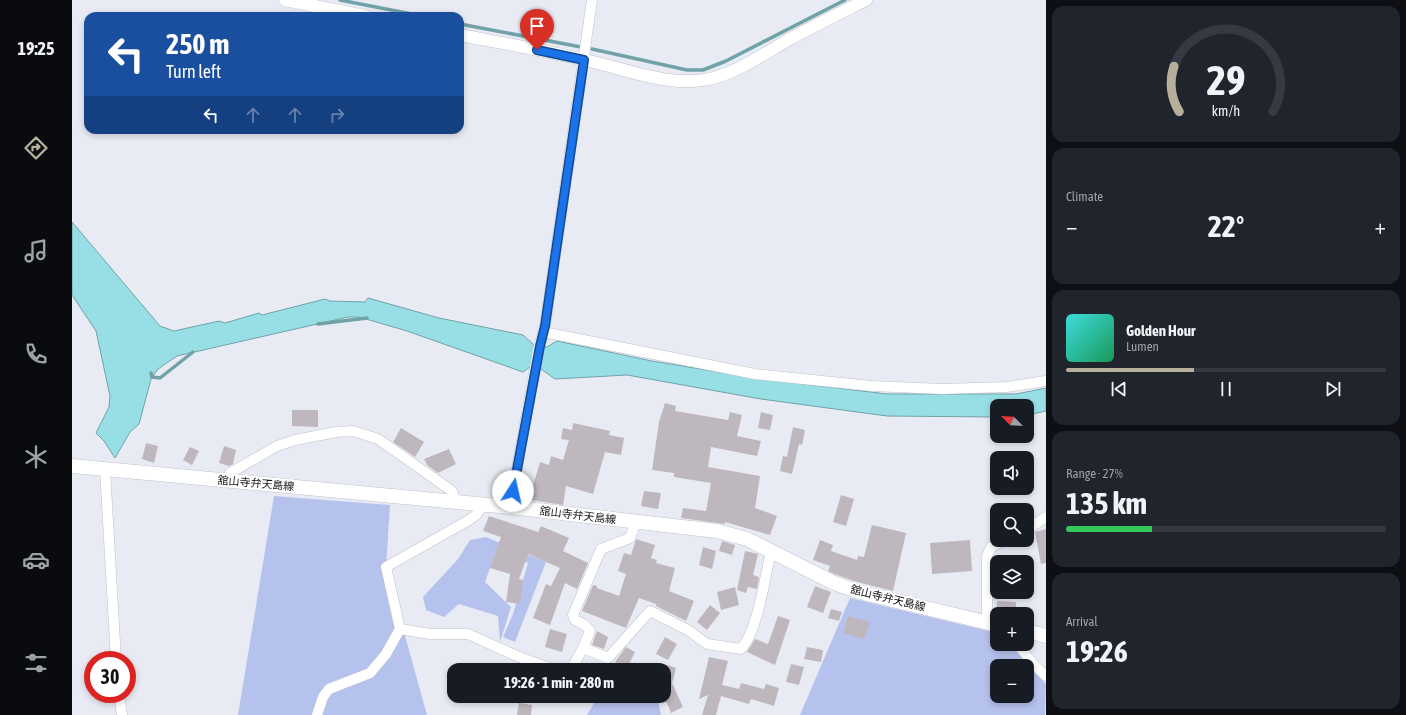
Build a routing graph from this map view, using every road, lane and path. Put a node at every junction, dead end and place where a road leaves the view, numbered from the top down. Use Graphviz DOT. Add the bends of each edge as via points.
graph roads {
  1 [pos="285,0"];
  2 [pos="592,0"];
  3 [pos="866,0"];
  4 [pos="345,12"];
  5 [pos="464,36"];
  6 [pos="584,60"];
  7 [pos="543,332"];
  8 [pos="1046,381"];
  9 [pos="72,466"];
  10 [pos="105,469"];
  11 [pos="227,480"];
  12 [pos="455,502"];
  13 [pos="484,504"];
  14 [pos="510,507"];
  15 [pos="1046,517"];
  16 [pos="636,521"];
  17 [pos="1034,525"];
  18 [pos="991,547"];
  19 [pos="771,551"];
  20 [pos="991,607"];
  21 [pos="990,623"];
  22 [pos="400,629"];
  23 [pos="1034,633"];
  24 [pos="1046,636"];
  25 [pos="584,648"];
  26 [pos="115,651"];
  27 [pos="1023,651"];
  28 [pos="537,663"];
  29 [pos="574,663"];
  30 [pos="1046,676"];
  31 [pos="120,703"];
  32 [pos="122,715"];
  33 [pos="317,715"];
  1 -- 4 [label="street"];
  2 -- 6 [label="street"];
  3 -- 6 [label="street" via="802,32 741,68 708,80 672,80"];
  5 -- 6 [label="street"];
  6 -- 7 [label="street"];
  7 -- 8 [label="street" via="755,374 871,386 942,389 1007,387"];
  7 -- 14 [label="street"];
  9 -- 10 [label="main road, 舘山寺弁天島線"];
  10 -- 11 [label="main road, 舘山寺弁天島線"];
  10 -- 26 [label="street"];
  11 -- 12 [label="main road, 舘山寺弁天島線"];
  11 -- 12 [label="street" via="230,473 277,446 309,436 353,431 370,435 385,444 452,491"];
  12 -- 13 [label="main road, 舘山寺弁天島線"];
  13 -- 14 [label="main road, 舘山寺弁天島線"];
  13 -- 22 [label="street" via="469,520 386,566"];
  14 -- 16 [label="main road, 舘山寺弁天島線"];
  15 -- 17 [label="street"];
  16 -- 19 [label="main road, 舘山寺弁天島線" via="727,533"];
  16 -- 25 [label="street" via="630,538 601,549 573,615 575,620 590,631"];
  18 -- 20 [label="street" via="988,551"];
  19 -- 21 [label="main road, 舘山寺弁天島線" via="859,592"];
  19 -- 25 [label="street" via="755,621 741,649 707,644 688,630 650,611 608,658"];
  22 -- 28 [label="street" via="430,634 468,634"];
  22 -- 33 [label="street" via="386,654 370,673 329,689 323,697"];
  23 -- 24 [label="main road"];
  25 -- 29 [label="street"];
  27 -- 30 [label="street"];
  31 -- 32 [label="street"];
}
